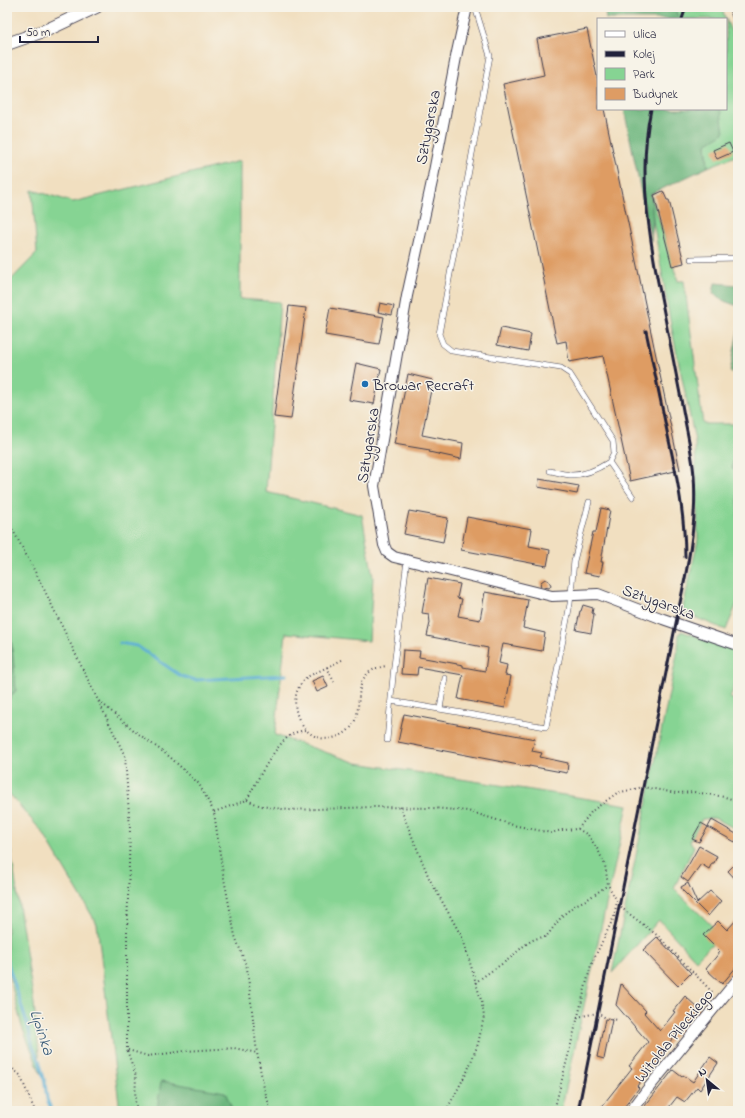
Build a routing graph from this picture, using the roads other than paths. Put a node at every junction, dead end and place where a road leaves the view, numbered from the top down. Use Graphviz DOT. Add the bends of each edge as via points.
graph roads {
  1 [pos="467,7"];
  2 [pos="475,7"];
  3 [pos="734,7"];
  4 [pos="88,8"];
  5 [pos="738,18"];
  6 [pos="7,44"];
  7 [pos="738,258"];
  8 [pos="691,259"];
  9 [pos="609,462"];
  10 [pos="550,471"];
  11 [pos="633,497"];
  12 [pos="589,502"];
  13 [pos="407,560"];
  14 [pos="570,594"];
  15 [pos="738,645"];
  16 [pos="445,678"];
  17 [pos="391,701"];
  18 [pos="440,709"];
  19 [pos="387,740"];
  20 [pos="738,979"];
  21 [pos="631,1111"];
  1 -- 13 [label="street, Sztygarska" via="407,296 374,486 387,552 394,557"];
  2 -- 9 [label="lane" via="490,56 439,334 443,344 452,351 561,368 570,374 613,441 614,452"];
  3 -- 5 [label="street"];
  4 -- 6 [label="street" via="49,29"];
  7 -- 8 [label="lane"];
  9 -- 10 [label="lane" via="597,470 584,474 571,475"];
  9 -- 11 [label="lane"];
  12 -- 14 [label="lane" via="574,561"];
  13 -- 14 [label="street, Sztygarska" via="552,596"];
  13 -- 17 [label="lane"];
  14 -- 15 [label="street, Sztygarska" via="598,594"];
  14 -- 18 [label="lane" via="546,726"];
  16 -- 18 [label="lane"];
  17 -- 18 [label="lane"];
  17 -- 19 [label="lane"];
  20 -- 21 [label="street, Witolda Pileckiego"];
}
